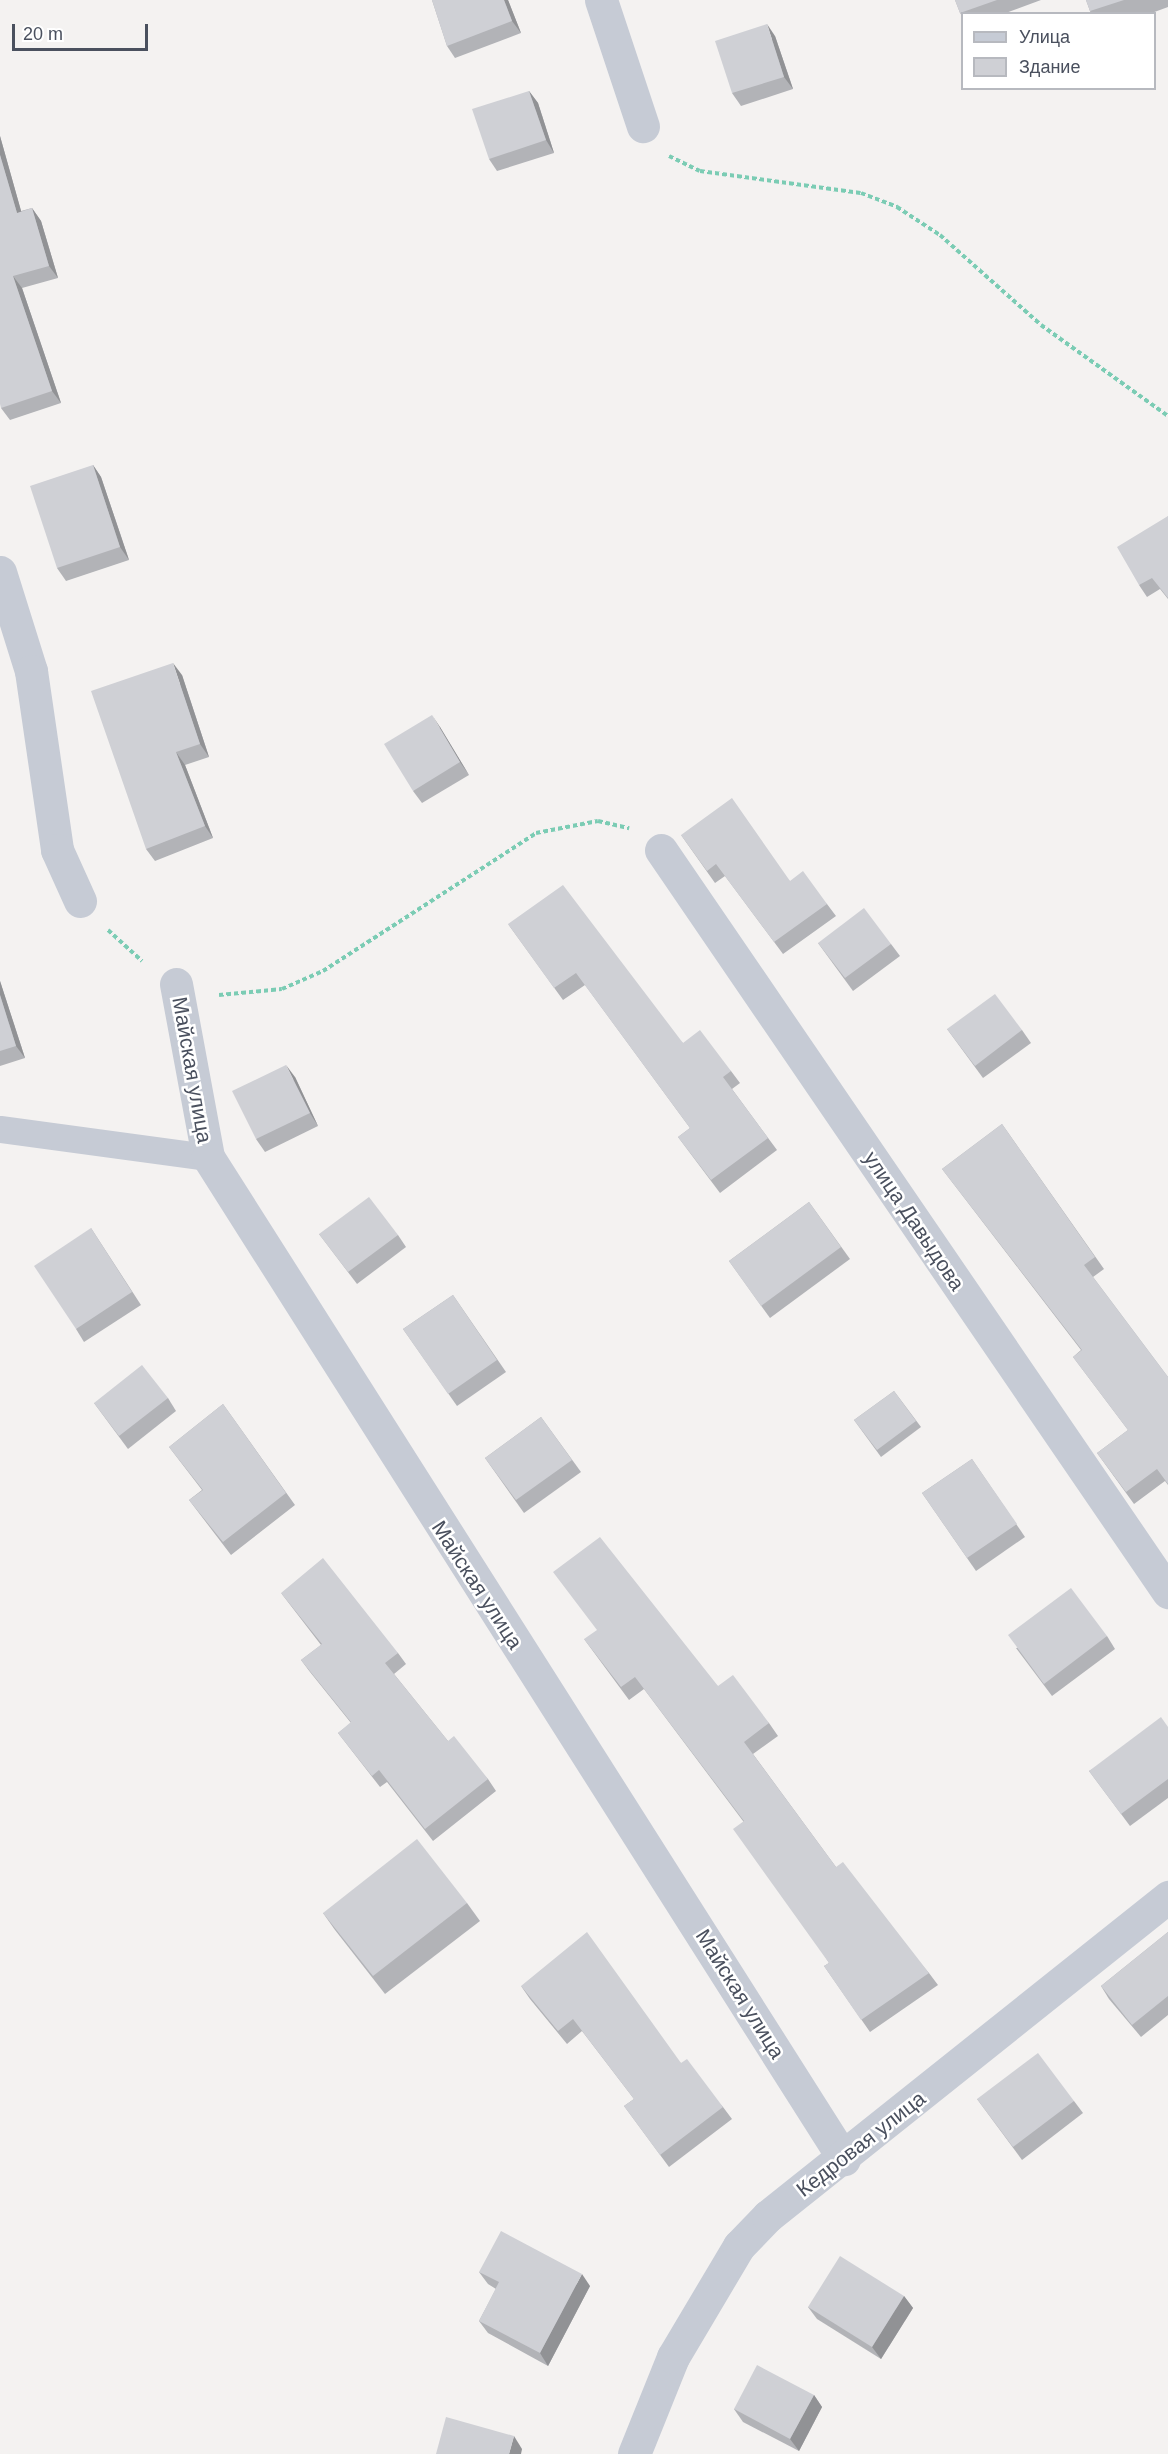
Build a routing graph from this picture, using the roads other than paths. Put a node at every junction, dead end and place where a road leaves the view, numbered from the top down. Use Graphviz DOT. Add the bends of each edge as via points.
graph roads {
  1 [pos="601,0"];
  2 [pos="643,126"];
  3 [pos="0,572"];
  4 [pos="661,850"];
  5 [pos="80,901"];
  6 [pos="176,984"];
  7 [pos="0,1129"];
  8 [pos="208,1156"];
  9 [pos="1168,1592"];
  10 [pos="1168,1897"];
  11 [pos="844,2159"];
  12 [pos="634,2454"];
  1 -- 2 [label="street"];
  3 -- 5 [label="street" via="31,671 57,850"];
  4 -- 9 [label="street, улица Давыдова"];
  6 -- 8 [label="street, Майская улица"];
  7 -- 8 [label="lane"];
  8 -- 11 [label="street, Майская улица"];
  10 -- 11 [label="street, Кедровая улица"];
  11 -- 12 [label="street, Кедровая улица" via="768,2216 738,2246 673,2357"];
}
